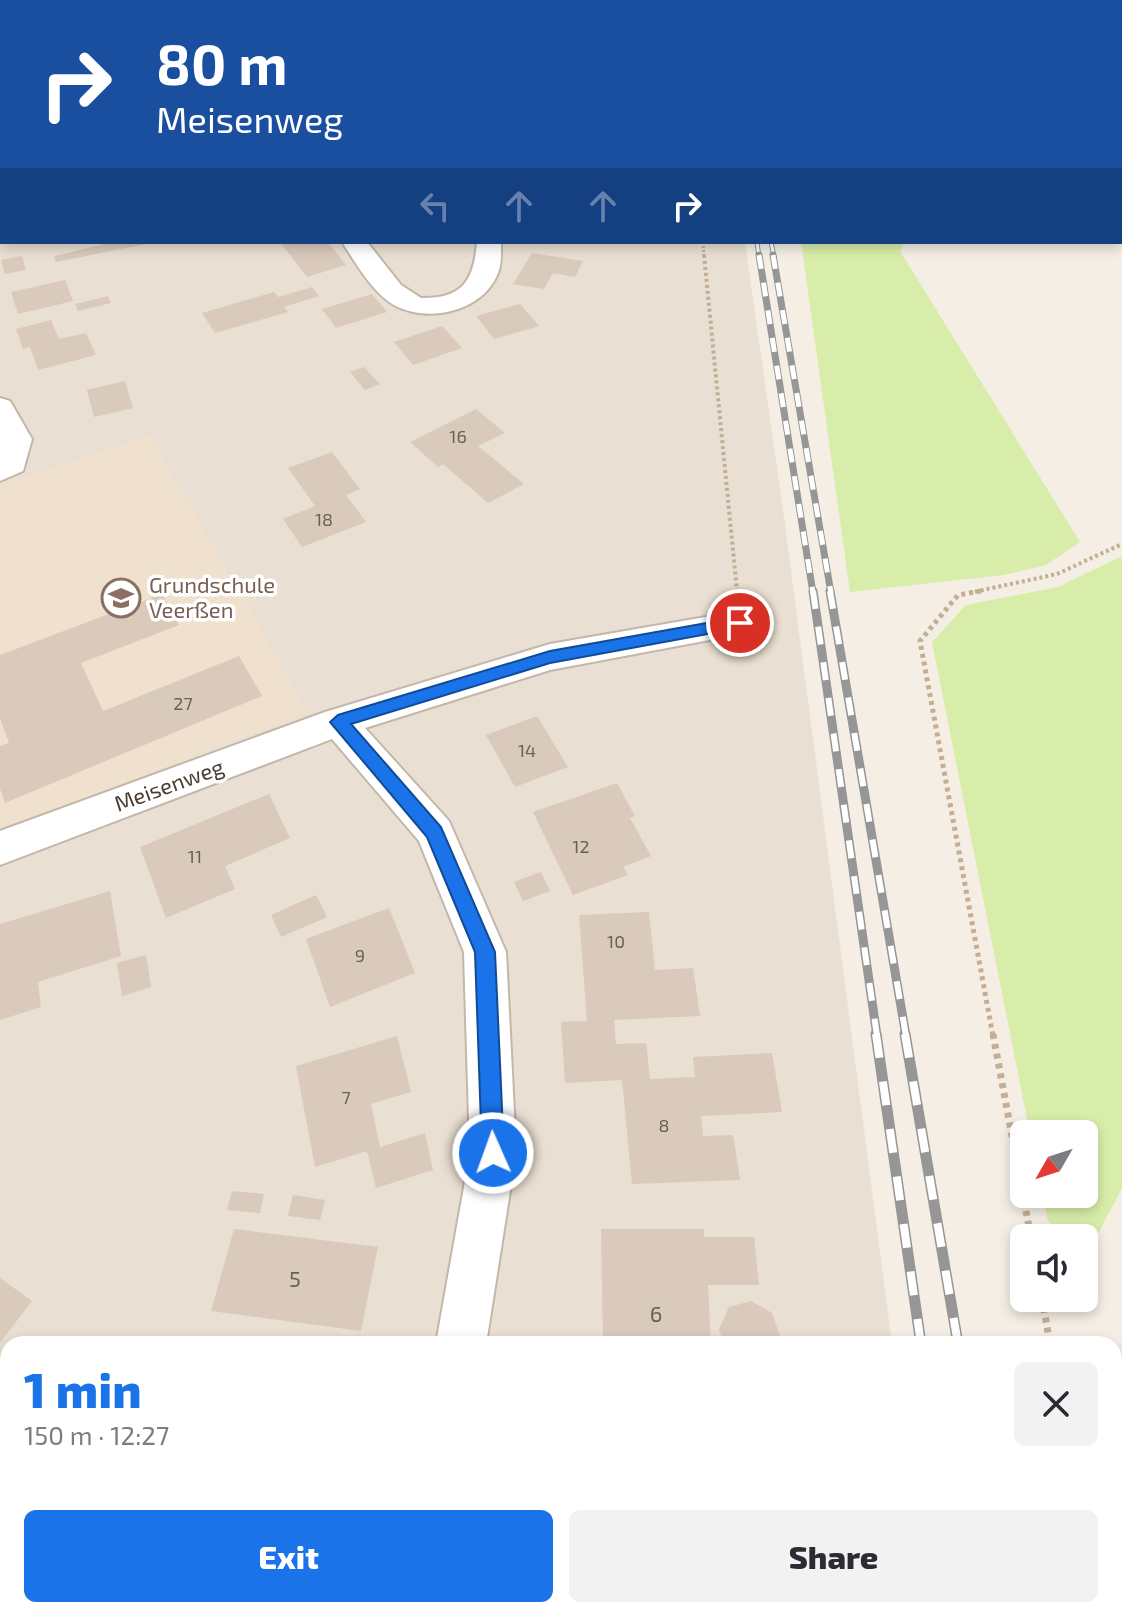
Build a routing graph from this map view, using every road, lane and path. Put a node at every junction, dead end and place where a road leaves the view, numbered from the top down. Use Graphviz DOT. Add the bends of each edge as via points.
graph roads {
  1 [pos="356,244"];
  2 [pos="489,244"];
  3 [pos="703,244"];
  4 [pos="0,407"];
  5 [pos="0,471"];
  6 [pos="1122,544"];
  7 [pos="740,623"];
  8 [pos="338,722"];
  9 [pos="0,848"];
  10 [pos="1028,1224"];
  11 [pos="1044,1312"];
  12 [pos="462,1336"];
  13 [pos="1049,1336"];
  1 -- 2 [label="street" via="398,297 414,306 466,296 485,275"];
  3 -- 7 [label="path"];
  4 -- 5 [label="street" via="17,439 12,464"];
  6 -- 10 [label="path" via="1057,574 958,595 920,641"];
  7 -- 8 [label="street, Meisenweg" via="550,657"];
  8 -- 9 [label="street, Meisenweg"];
  8 -- 12 [label="street" via="435,832 485,952 493,1153"];
  11 -- 13 [label="path"];
}
